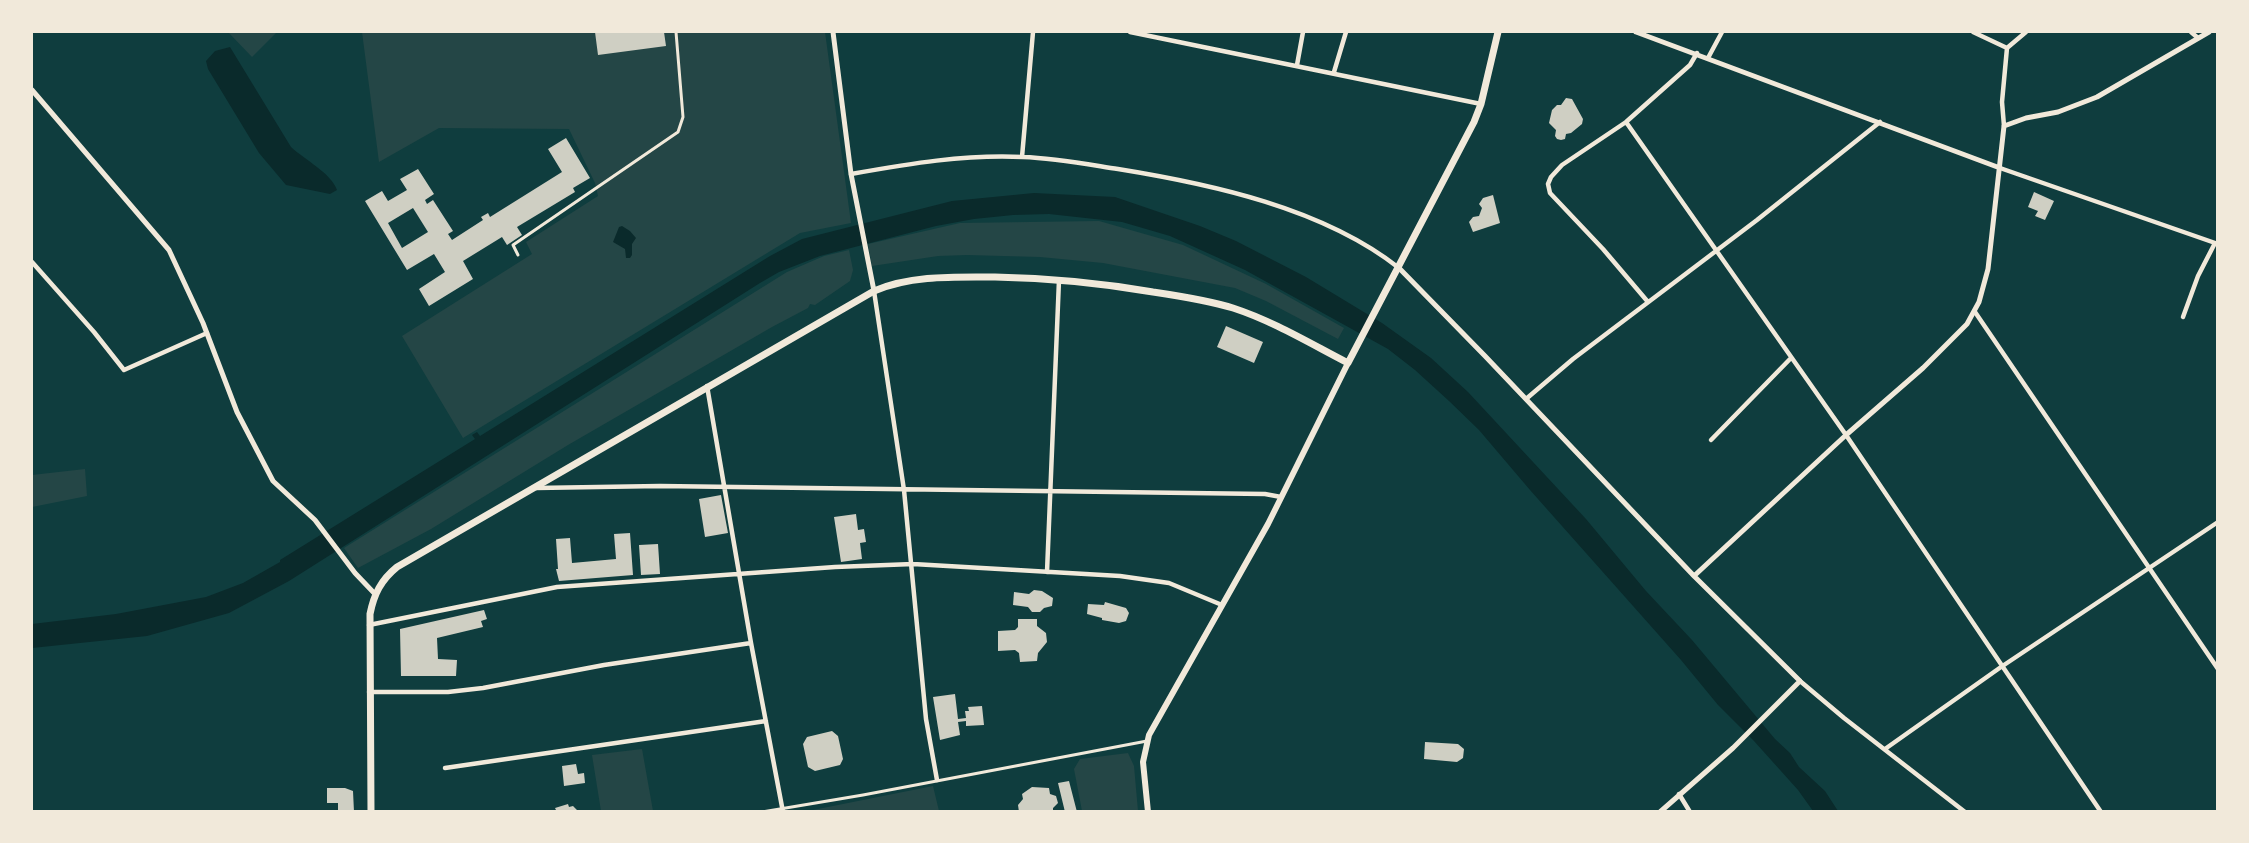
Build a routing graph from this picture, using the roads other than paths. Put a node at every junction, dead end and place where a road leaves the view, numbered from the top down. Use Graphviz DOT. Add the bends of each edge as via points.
graph roads {
  1 [pos="676,32"];
  2 [pos="833,32"];
  3 [pos="1033,32"];
  4 [pos="1130,32"];
  5 [pos="1177,32"];
  6 [pos="1303,32"];
  7 [pos="1346,32"];
  8 [pos="1498,32"];
  9 [pos="1636,32"];
  10 [pos="1722,32"];
  11 [pos="1973,32"];
  12 [pos="2026,32"];
  13 [pos="2192,32"];
  14 [pos="2209,32"];
  15 [pos="2198,38"];
  16 [pos="1176,40"];
  17 [pos="2007,48"];
  18 [pos="1697,53"];
  19 [pos="1708,58"];
  20 [pos="1297,64"];
  21 [pos="1334,72"];
  22 [pos="32,90"];
  23 [pos="1481,104"];
  24 [pos="1626,122"];
  25 [pos="1880,122"];
  26 [pos="2004,126"];
  27 [pos="1022,157"];
  28 [pos="2000,168"];
  29 [pos="851,174"];
  30 [pos="2216,243"];
  31 [pos="1718,249"];
  32 [pos="518,255"];
  33 [pos="32,262"];
  34 [pos="1399,268"];
  35 [pos="1059,280"];
  36 [pos="874,291"];
  37 [pos="1648,302"];
  38 [pos="1975,312"];
  39 [pos="2183,317"];
  40 [pos="207,333"];
  41 [pos="1791,358"];
  42 [pos="1348,363"];
  43 [pos="707,386"];
  44 [pos="1526,399"];
  45 [pos="1846,435"];
  46 [pos="1711,440"];
  47 [pos="530,488"];
  48 [pos="724,489"];
  49 [pos="904,490"];
  50 [pos="1051,491"];
  51 [pos="1281,496"];
  52 [pos="2217,522"];
  53 [pos="913,564"];
  54 [pos="2151,568"];
  55 [pos="1047,572"];
  56 [pos="739,574"];
  57 [pos="1694,576"];
  58 [pos="375,594"];
  59 [pos="1222,605"];
  60 [pos="369,625"];
  61 [pos="751,643"];
  62 [pos="2001,667"];
  63 [pos="2217,669"];
  64 [pos="1800,681"];
  65 [pos="369,692"];
  66 [pos="766,721"];
  67 [pos="1147,741"];
  68 [pos="1885,749"];
  69 [pos="445,768"];
  70 [pos="937,780"];
  71 [pos="1679,794"];
  72 [pos="783,809"];
  73 [pos="371,812"];
  74 [pos="762,812"];
  75 [pos="1148,812"];
  76 [pos="1660,812"];
  77 [pos="1690,812"];
  78 [pos="1965,812"];
  79 [pos="2101,812"];
  1 -- 32 [label="street" via="682,117 678,132 513,245"];
  2 -- 29 [label="street"];
  3 -- 27 [label="street"];
  4 -- 16 [label="street"];
  5 -- 16 [label="street"];
  6 -- 20 [label="street"];
  7 -- 21 [label="street"];
  8 -- 23 [label="main road"];
  9 -- 18 [label="street"];
  10 -- 19 [label="street"];
  11 -- 17 [label="street"];
  12 -- 17 [label="street"];
  13 -- 15 [label="street"];
  14 -- 15 [label="street"];
  15 -- 26 [label="street" via="2097,97"];
  16 -- 20 [label="street"];
  17 -- 26 [label="street"];
  18 -- 19 [label="street"];
  18 -- 24 [label="street" via="1690,65"];
  19 -- 25 [label="street"];
  20 -- 21 [label="street"];
  21 -- 23 [label="street"];
  22 -- 40 [label="street" via="169,250"];
  23 -- 34 [label="main road"];
  24 -- 31 [label="street"];
  24 -- 37 [label="street" via="1562,165 1548,184 1550,193"];
  25 -- 28 [label="street"];
  25 -- 31 [label="street"];
  26 -- 28 [label="street"];
  27 -- 29 [label="street" via="936,160"];
  27 -- 34 [label="street" via="1153,175 1264,202 1327,226"];
  28 -- 30 [label="street"];
  28 -- 38 [label="street" via="1989,270"];
  29 -- 36 [label="street"];
  30 -- 39 [label="street"];
  31 -- 37 [label="street"];
  31 -- 41 [label="street"];
  33 -- 40 [label="street" via="124,370"];
  34 -- 42 [label="main road"];
  34 -- 44 [label="street"];
  35 -- 36 [label="main road" via="938,278 908,281"];
  35 -- 42 [label="main road" via="1219,303 1259,318"];
  35 -- 50 [label="street"];
  36 -- 43 [label="main road"];
  36 -- 49 [label="street"];
  37 -- 44 [label="street"];
  38 -- 45 [label="street" via="1923,368"];
  38 -- 54 [label="street"];
  40 -- 58 [label="street" via="237,412 273,481 315,520"];
  41 -- 45 [label="street"];
  41 -- 46 [label="street"];
  42 -- 51 [label="main road"];
  43 -- 47 [label="main road"];
  43 -- 48 [label="street"];
  44 -- 57 [label="street"];
  45 -- 57 [label="street"];
  45 -- 62 [label="street"];
  47 -- 48 [label="street"];
  47 -- 58 [label="main road" via="397,567"];
  48 -- 49 [label="street"];
  48 -- 56 [label="street"];
  49 -- 50 [label="street"];
  49 -- 53 [label="street"];
  50 -- 51 [label="street"];
  50 -- 55 [label="street"];
  51 -- 59 [label="main road"];
  52 -- 54 [label="street"];
  53 -- 55 [label="street"];
  53 -- 56 [label="street"];
  53 -- 70 [label="street" via="926,719"];
  54 -- 62 [label="street"];
  54 -- 63 [label="street"];
  55 -- 59 [label="street" via="1160,582"];
  56 -- 60 [label="street" via="556,587"];
  56 -- 61 [label="street"];
  57 -- 64 [label="street"];
  58 -- 60 [label="main road"];
  59 -- 67 [label="main road"];
  60 -- 65 [label="main road"];
  61 -- 65 [label="street" via="483,688"];
  61 -- 66 [label="street"];
  62 -- 68 [label="street"];
  62 -- 79 [label="street"];
  64 -- 68 [label="street"];
  64 -- 71 [label="street" via="1733,748"];
  65 -- 73 [label="main road"];
  66 -- 69 [label="street"];
  66 -- 72 [label="street"];
  67 -- 70 [label="street"];
  67 -- 75 [label="main road" via="1143,762"];
  68 -- 78 [label="street"];
  70 -- 72 [label="street"];
  71 -- 76 [label="street"];
  71 -- 77 [label="street"];
  72 -- 74 [label="street"];
}
